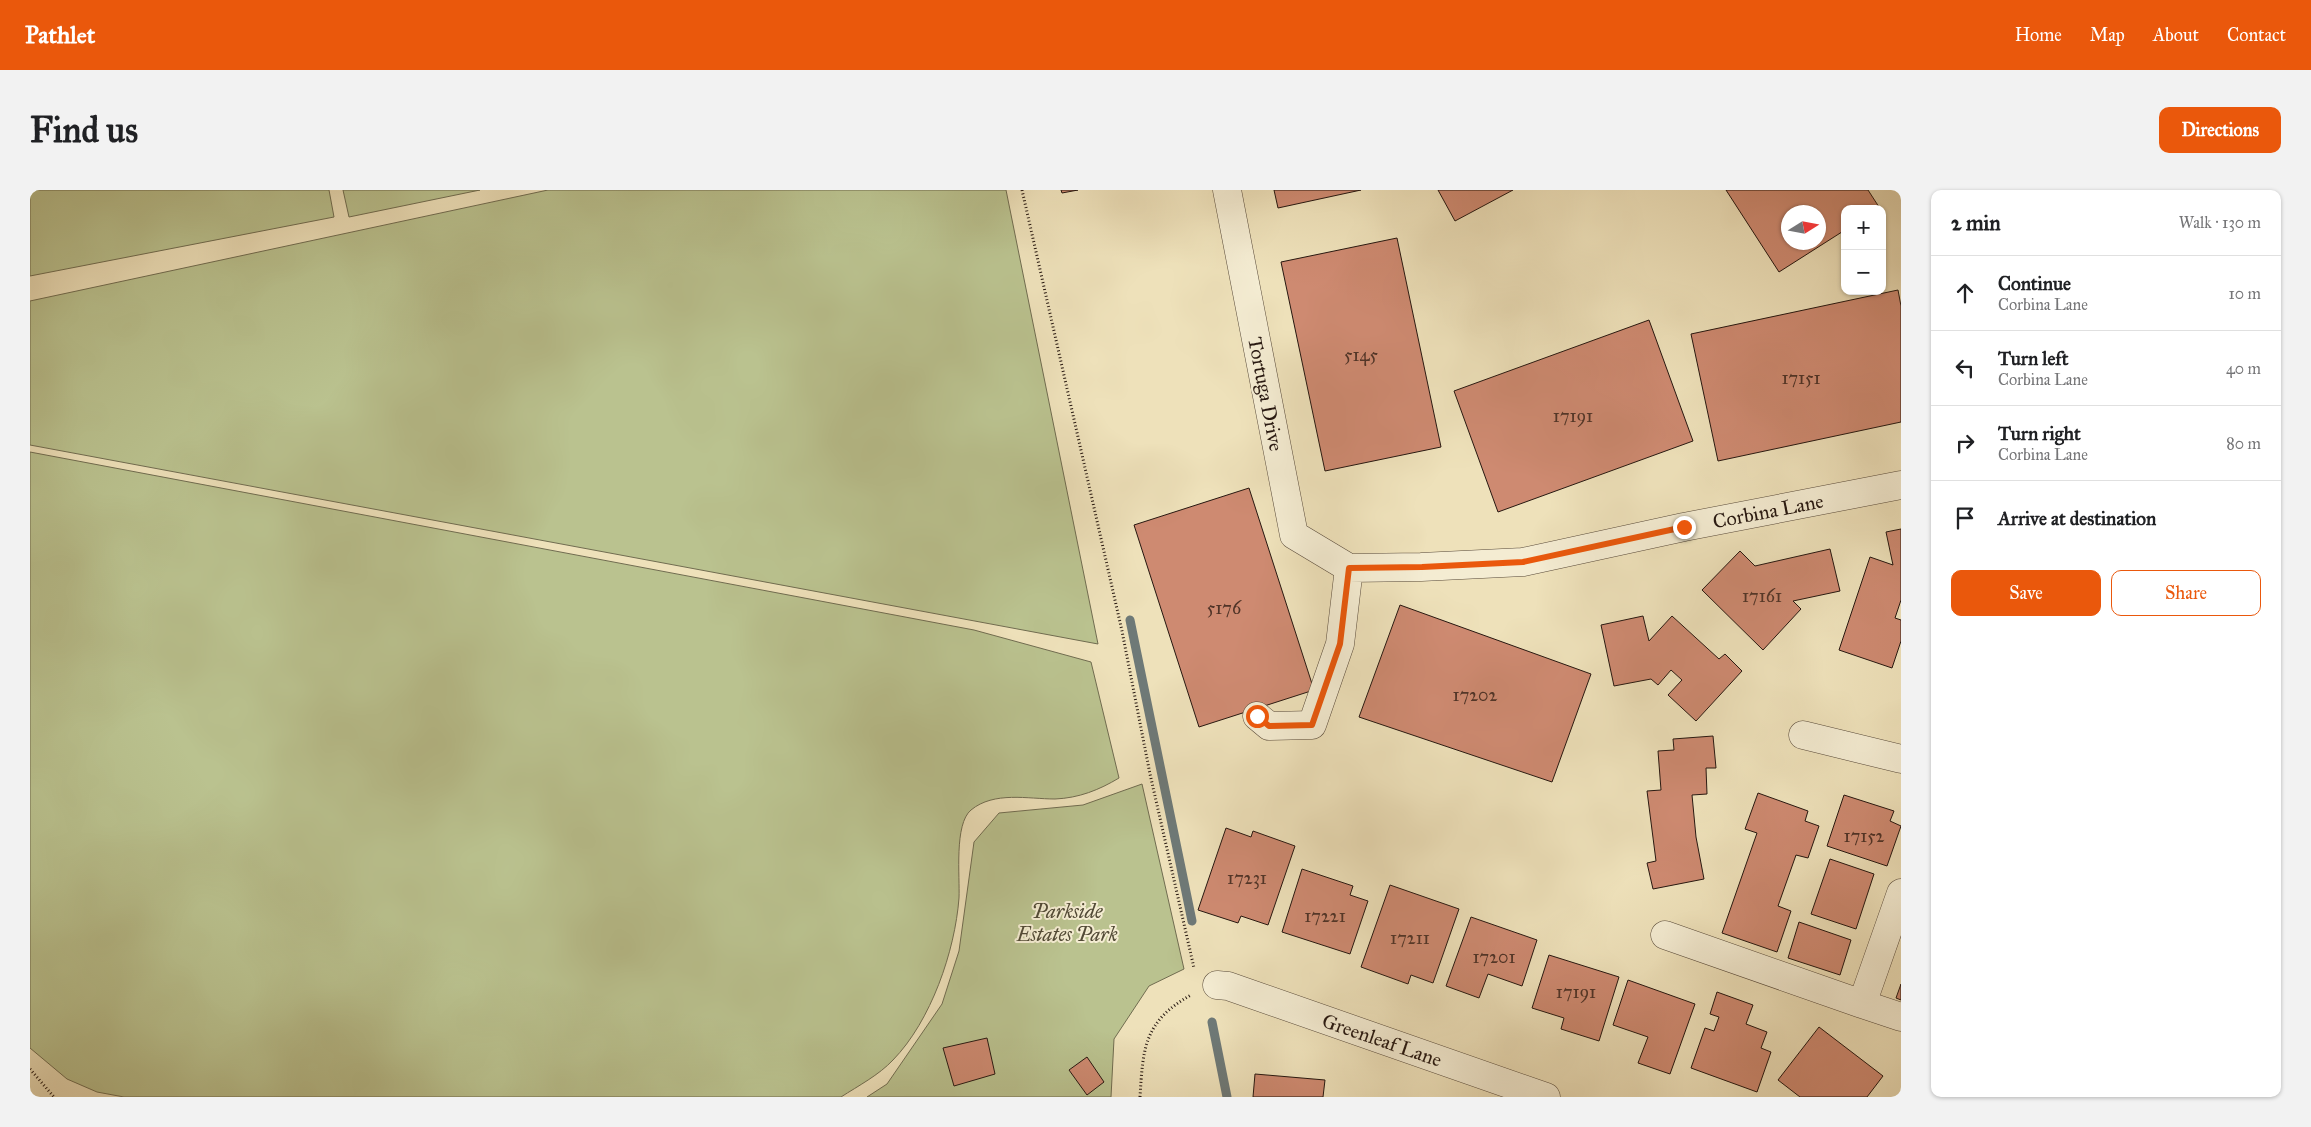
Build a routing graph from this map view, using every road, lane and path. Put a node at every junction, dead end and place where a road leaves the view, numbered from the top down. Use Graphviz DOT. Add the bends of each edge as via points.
graph roads {
  1 [pos="1022,190"];
  2 [pos="1227,190"];
  3 [pos="1901,485"];
  4 [pos="1349,568"];
  5 [pos="1257,716"];
  6 [pos="1803,736"];
  7 [pos="1901,758"];
  8 [pos="1901,893"];
  9 [pos="1665,935"];
  10 [pos="1207,988"];
  11 [pos="1862,1004"];
  12 [pos="1901,1017"];
  13 [pos="30,1069"];
  14 [pos="1490,1088"];
  15 [pos="54,1097"];
  16 [pos="1140,1097"];
  17 [pos="1546,1097"];
  1 -- 10 [label="path" via="1188,938"];
  2 -- 4 [label="street, Tortuga Drive" via="1294,535"];
  3 -- 4 [label="street, Corbina Lane" via="1523,562"];
  4 -- 5 [label="street" via="1340,644 1312,725 1269,726"];
  6 -- 7 [label="street"];
  8 -- 11 [label="street"];
  9 -- 11 [label="street"];
  10 -- 14 [label="street, Greenleaf Lane" via="1228,986"];
  10 -- 16 [label="path" via="1172,1005 1153,1027 1142,1054"];
  11 -- 12 [label="street"];
  13 -- 15 [label="path"];
  14 -- 17 [label="street, Greenleaf Lane"];
}
